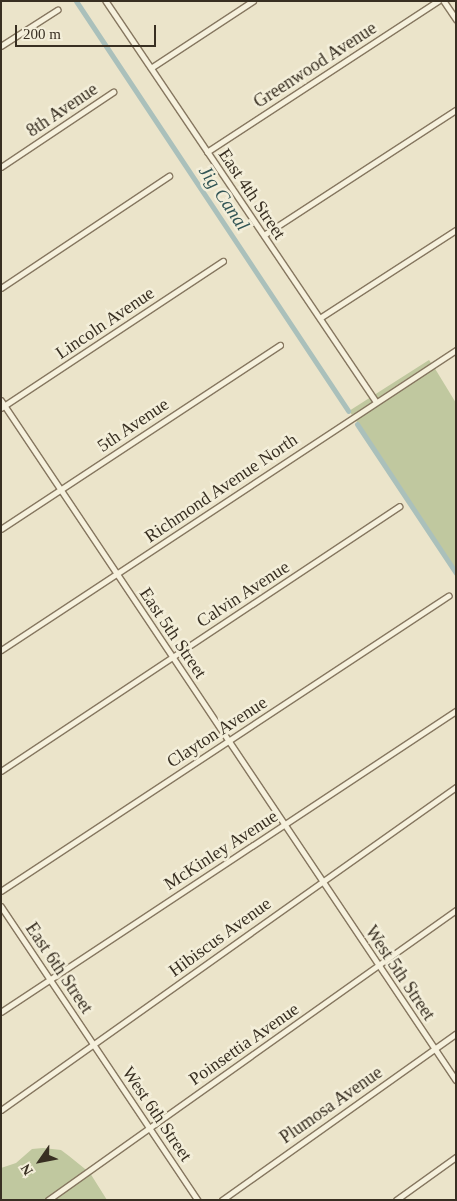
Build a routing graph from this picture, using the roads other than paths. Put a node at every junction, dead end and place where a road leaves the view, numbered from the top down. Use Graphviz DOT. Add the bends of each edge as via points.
graph roads {
  1 [pos="106,1"];
  2 [pos="253,1"];
  3 [pos="438,1"];
  4 [pos="444,1"];
  5 [pos="57,10"];
  6 [pos="456,19"];
  7 [pos="1,46"];
  8 [pos="151,68"];
  9 [pos="113,92"];
  10 [pos="456,110"];
  11 [pos="207,152"];
  12 [pos="1,167"];
  13 [pos="169,176"];
  14 [pos="456,230"];
  15 [pos="264,235"];
  16 [pos="224,261"];
  17 [pos="1,288"];
  18 [pos="320,318"];
  19 [pos="280,345"];
  20 [pos="456,350"];
  21 [pos="1,400"];
  22 [pos="376,402"];
  23 [pos="3,407"];
  24 [pos="61,490"];
  25 [pos="399,507"];
  26 [pos="1,529"];
  27 [pos="117,574"];
  28 [pos="448,596"];
  29 [pos="1,650"];
  30 [pos="172,657"];
  31 [pos="456,711"];
  32 [pos="228,741"];
  33 [pos="1,771"];
  34 [pos="456,787"];
  35 [pos="284,825"];
  36 [pos="322,881"];
  37 [pos="1,892"];
  38 [pos="1,906"];
  39 [pos="456,910"];
  40 [pos="378,965"];
  41 [pos="50,980"];
  42 [pos="1,1012"];
  43 [pos="456,1034"];
  44 [pos="93,1044"];
  45 [pos="435,1048"];
  46 [pos="456,1080"];
  47 [pos="1,1110"];
  48 [pos="150,1128"];
  49 [pos="456,1157"];
  50 [pos="48,1200"];
  51 [pos="198,1200"];
  52 [pos="222,1200"];
  53 [pos="396,1200"];
  1 -- 8 [label="street, East 4th Street"];
  2 -- 8 [label="street"];
  3 -- 11 [label="street, Greenwood Avenue"];
  4 -- 6 [label="street"];
  5 -- 7 [label="street"];
  8 -- 11 [label="street, East 4th Street"];
  9 -- 12 [label="street, 8th Avenue"];
  10 -- 15 [label="street"];
  11 -- 15 [label="street, East 4th Street"];
  13 -- 17 [label="street"];
  14 -- 18 [label="street"];
  15 -- 18 [label="street, East 4th Street"];
  16 -- 23 [label="street, Lincoln Avenue"];
  18 -- 22 [label="street, East 4th Street"];
  19 -- 24 [label="street, 5th Avenue"];
  20 -- 22 [label="street, Richmond Avenue North"];
  21 -- 23 [label="street, East 5th Street"];
  22 -- 27 [label="street, Richmond Avenue North"];
  23 -- 24 [label="street, East 5th Street"];
  24 -- 26 [label="street, 5th Avenue"];
  24 -- 27 [label="street, East 5th Street"];
  25 -- 30 [label="street, Calvin Avenue"];
  27 -- 29 [label="street, Richmond Avenue North"];
  27 -- 30 [label="street, East 5th Street"];
  28 -- 32 [label="street, Clayton Avenue"];
  30 -- 32 [label="street, East 5th Street"];
  30 -- 33 [label="street, Calvin Avenue"];
  31 -- 35 [label="street, McKinley Avenue"];
  32 -- 35 [label="street, East 5th Street"];
  32 -- 37 [label="street, Clayton Avenue"];
  34 -- 36 [label="street, Hibiscus Avenue"];
  35 -- 36 [label="street, East 5th Street"];
  35 -- 41 [label="street, McKinley Avenue"];
  36 -- 40 [label="street, West 5th Street"];
  36 -- 44 [label="street, Hibiscus Avenue"];
  38 -- 41 [label="street, East 6th Street"];
  39 -- 40 [label="street, Poinsettia Avenue"];
  40 -- 45 [label="street, West 5th Street"];
  40 -- 48 [label="street, Poinsettia Avenue"];
  41 -- 42 [label="street, McKinley Avenue"];
  41 -- 44 [label="street, East 6th Street"];
  43 -- 45 [label="street, Plumosa Avenue"];
  44 -- 47 [label="street, Hibiscus Avenue"];
  44 -- 48 [label="street, West 6th Street"];
  45 -- 46 [label="street, West 5th Street"];
  45 -- 52 [label="street, Plumosa Avenue"];
  48 -- 50 [label="street, Poinsettia Avenue"];
  48 -- 51 [label="street, West 6th Street"];
  49 -- 53 [label="street"];
}
